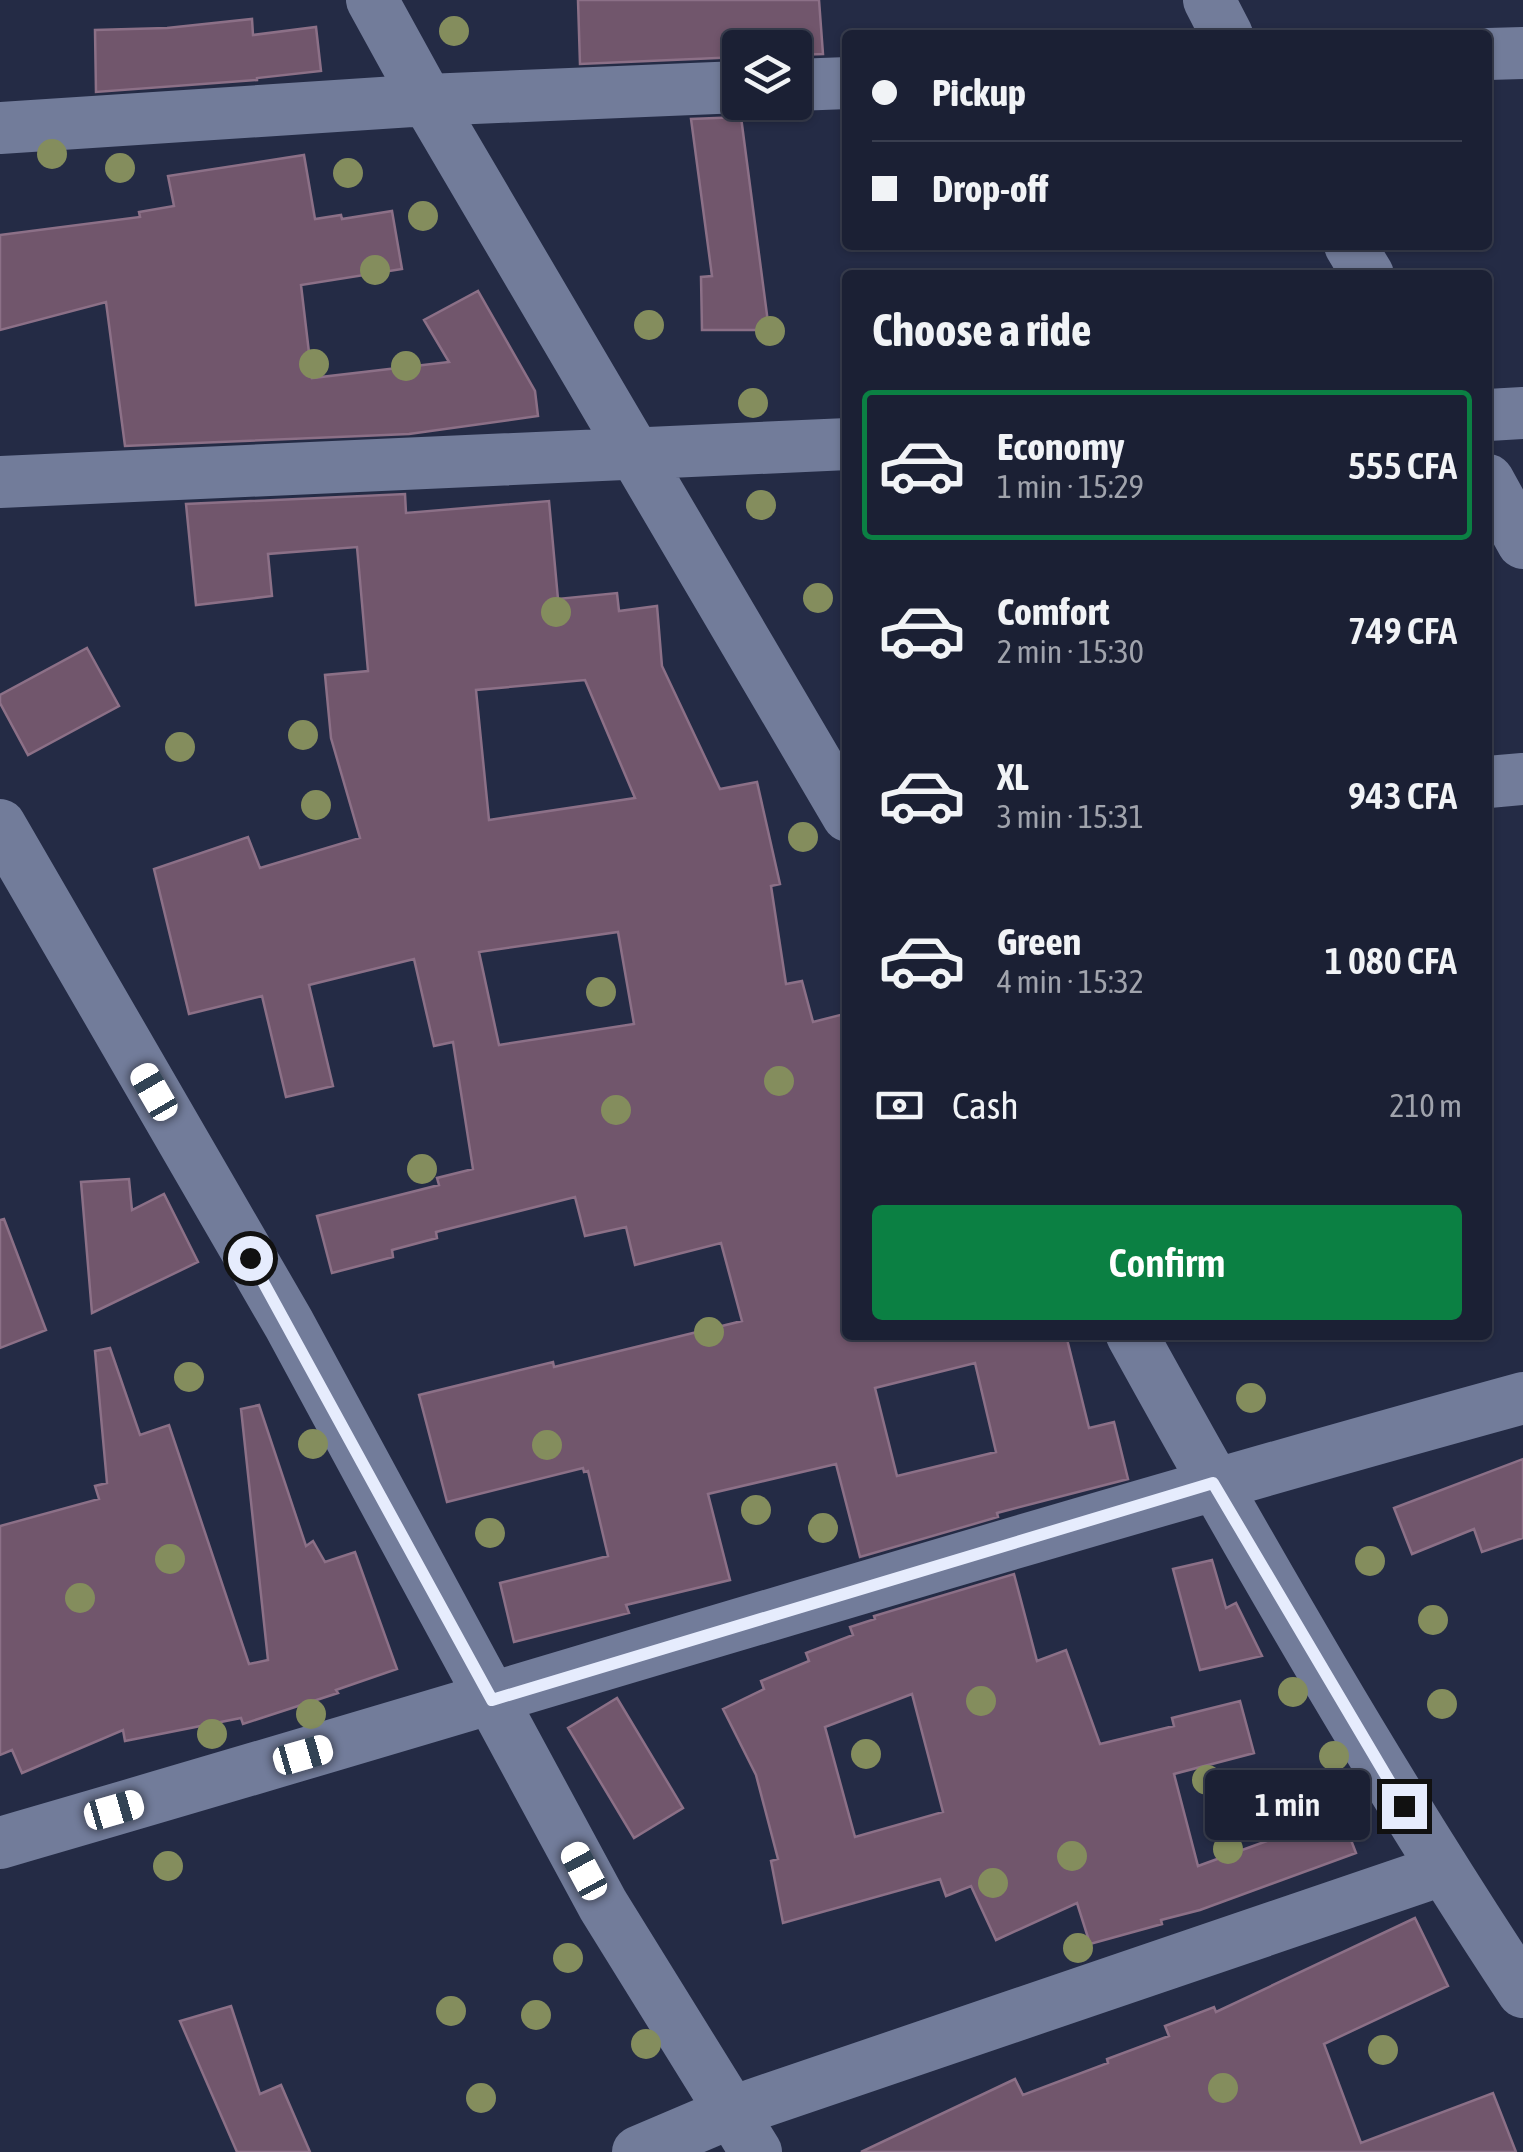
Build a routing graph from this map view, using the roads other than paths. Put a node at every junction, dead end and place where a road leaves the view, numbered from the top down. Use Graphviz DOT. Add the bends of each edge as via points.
graph roads {
  1 [pos="372,0"];
  2 [pos="1209,0"];
  3 [pos="1225,30"];
  4 [pos="1523,53"];
  5 [pos="1492,54"];
  6 [pos="842,83"];
  7 [pos="812,84"];
  8 [pos="722,88"];
  9 [pos="427,100"];
  10 [pos="0,128"];
  11 [pos="1523,413"];
  12 [pos="1492,415"];
  13 [pos="842,444"];
  14 [pos="637,454"];
  15 [pos="0,482"];
  16 [pos="1492,487"];
  17 [pos="1523,543"];
  18 [pos="1523,779"];
  19 [pos="1492,782"];
  20 [pos="842,806"];
  21 [pos="0,825"];
  22 [pos="1135,1340"];
  23 [pos="1523,1398"];
  24 [pos="1213,1483"];
  25 [pos="492,1700"];
  26 [pos="0,1843"];
  27 [pos="1442,1870"];
  28 [pos="1523,1992"];
  29 [pos="744,2132"];
  30 [pos="638,2152"];
  1 -- 9 [label="street"];
  2 -- 3 [label="street"];
  4 -- 5 [label="street"];
  6 -- 7 [label="street"];
  8 -- 9 [label="street"];
  9 -- 10 [label="street"];
  9 -- 14 [label="street"];
  11 -- 12 [label="street"];
  13 -- 14 [label="street"];
  14 -- 15 [label="street"];
  14 -- 20 [label="street"];
  16 -- 17 [label="street"];
  18 -- 19 [label="street"];
  21 -- 25 [label="street" via="288,1324"];
  22 -- 24 [label="street"];
  23 -- 24 [label="street"];
  24 -- 25 [label="street"];
  24 -- 27 [label="street"];
  25 -- 26 [label="street"];
  25 -- 29 [label="street" via="603,1905"];
  27 -- 28 [label="street"];
  27 -- 29 [label="street"];
  29 -- 30 [label="street"];
}
